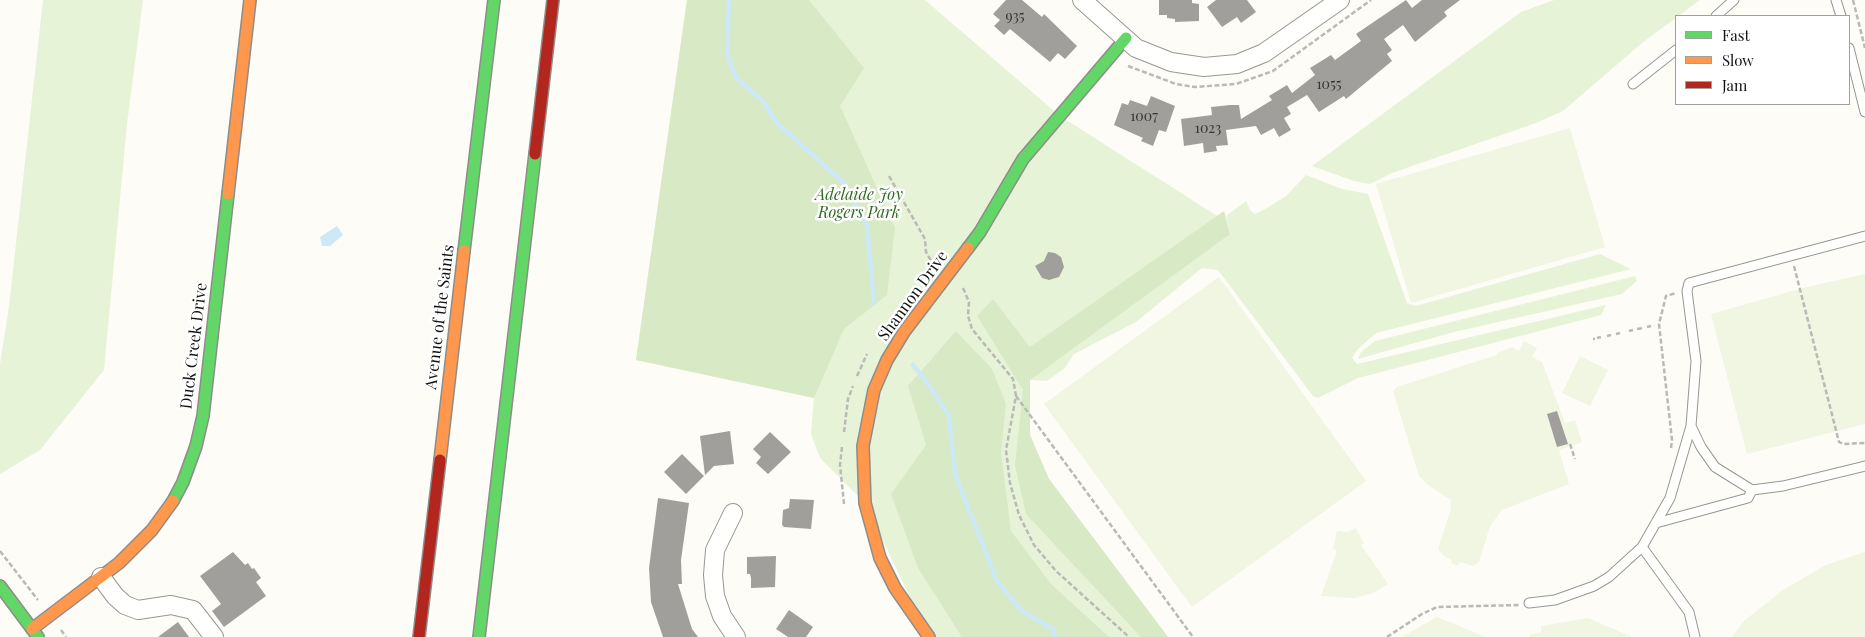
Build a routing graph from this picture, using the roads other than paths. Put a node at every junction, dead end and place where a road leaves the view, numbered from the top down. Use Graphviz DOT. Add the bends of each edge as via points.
graph roads {
  1 [pos="250,0"];
  2 [pos="494,0"];
  3 [pos="553,0"];
  4 [pos="1082,0"];
  5 [pos="1340,0"];
  6 [pos="1734,0"];
  7 [pos="1836,0"];
  8 [pos="1717,15"];
  9 [pos="1841,15"];
  10 [pos="1126,38"];
  11 [pos="1675,51"];
  12 [pos="1850,52"];
  13 [pos="1633,84"];
  14 [pos="1865,112"];
  15 [pos="1865,236"];
  16 [pos="1691,426"];
  17 [pos="1865,466"];
  18 [pos="1752,490"];
  19 [pos="733,513"];
  20 [pos="1656,523"];
  21 [pos="1642,547"];
  22 [pos="101,577"];
  23 [pos="0,586"];
  24 [pos="1529,603"];
  25 [pos="35,633"];
  26 [pos="214,637"];
  27 [pos="418,637"];
  28 [pos="479,637"];
  29 [pos="736,637"];
  30 [pos="929,637"];
  31 [pos="1695,637"];
  1 -- 22 [label="main road, Duck Creek Drive" via="203,416 196,446 170,506 136,548"];
  2 -- 27 [label="main road, Avenue of the Saints"];
  3 -- 28 [label="main road"];
  4 -- 10 [label="street"];
  5 -- 10 [label="street" via="1264,53 1237,64 1204,67 1177,63 1136,48"];
  6 -- 8 [label="lane"];
  7 -- 9 [label="lane"];
  10 -- 30 [label="main road, Shannon Drive" via="1023,159 980,232 904,332 874,390 863,446 865,503 872,535 895,588"];
  11 -- 13 [label="lane"];
  12 -- 14 [label="lane"];
  15 -- 16 [label="lane" via="1689,283 1687,291 1696,360"];
  16 -- 18 [label="lane" via="1716,467"];
  16 -- 20 [label="lane" via="1670,498"];
  17 -- 18 [label="lane" via="1783,486"];
  18 -- 20 [label="lane" via="1748,498"];
  19 -- 29 [label="street" via="715,550 713,575 715,596 722,616"];
  20 -- 21 [label="lane"];
  21 -- 24 [label="lane" via="1594,586 1554,600"];
  21 -- 31 [label="lane" via="1688,612"];
  22 -- 25 [label="main road, Duck Creek Drive" via="48,616"];
  22 -- 26 [label="street" via="115,596 138,610 171,605 193,610"];
  23 -- 25 [label="main road"];
}
